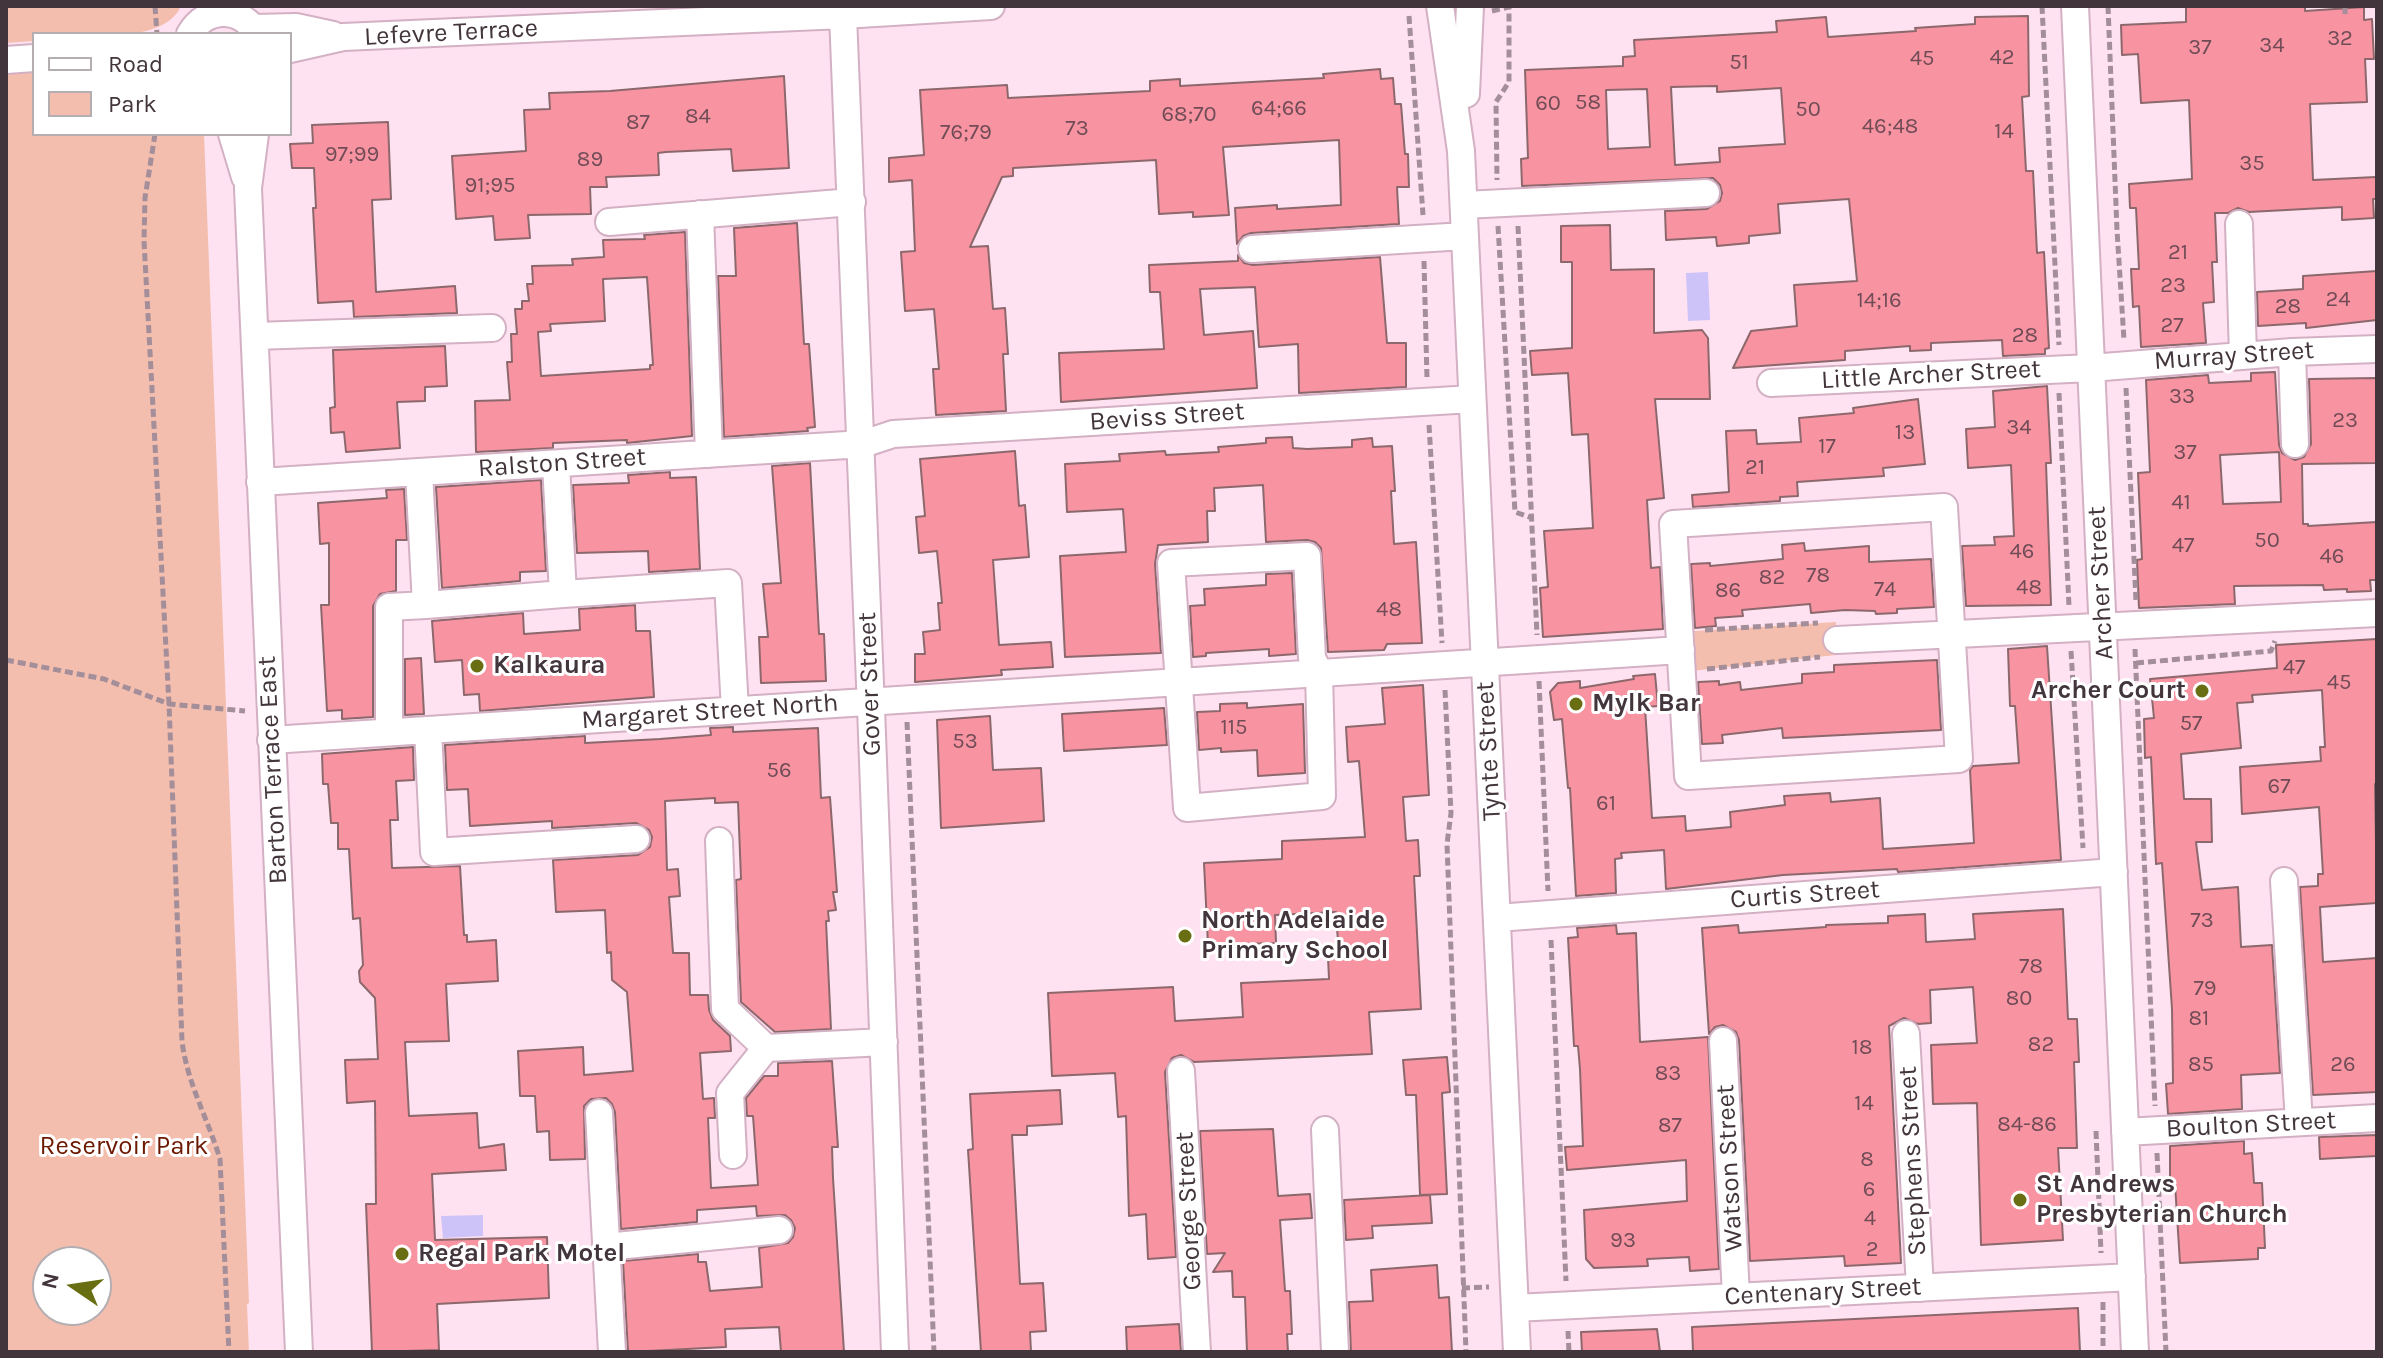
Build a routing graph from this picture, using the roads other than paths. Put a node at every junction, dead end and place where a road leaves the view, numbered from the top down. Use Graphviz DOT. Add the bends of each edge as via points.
graph roads {
  1 [pos="991,6"];
  2 [pos="1440,6"];
  3 [pos="2075,6"];
  4 [pos="226,9"];
  5 [pos="1477,10"];
  6 [pos="843,15"];
  7 [pos="194,21"];
  8 [pos="255,31"];
  9 [pos="343,37"];
  10 [pos="292,49"];
  11 [pos="32,58"];
  12 [pos="6,60"];
  13 [pos="233,136"];
  14 [pos="255,136"];
  15 [pos="1461,151"];
  16 [pos="248,188"];
  17 [pos="1706,193"];
  18 [pos="852,202"];
  19 [pos="1464,205"];
  20 [pos="700,214"];
  21 [pos="609,222"];
  22 [pos="2239,224"];
  23 [pos="1465,236"];
  24 [pos="1252,249"];
  25 [pos="492,328"];
  26 [pos="255,336"];
  27 [pos="2377,349"];
  28 [pos="2292,352"];
  29 [pos="2243,356"];
  30 [pos="2091,368"];
  31 [pos="1771,383"];
  32 [pos="1472,399"];
  33 [pos="863,444"];
  34 [pos="2295,444"];
  35 [pos="709,454"];
  36 [pos="556,464"];
  37 [pos="419,472"];
  38 [pos="260,482"];
  39 [pos="563,594"];
  40 [pos="426,605"];
  41 [pos="2377,613"];
  42 [pos="2103,626"];
  43 [pos="1952,635"];
  44 [pos="1826,640"];
  45 [pos="1681,651"];
  46 [pos="1485,662"];
  47 [pos="1319,672"];
  48 [pos="1178,681"];
  49 [pos="870,701"];
  50 [pos="735,710"];
  51 [pos="428,730"];
  52 [pos="389,732"];
  53 [pos="271,740"];
  54 [pos="636,839"];
  55 [pos="719,841"];
  56 [pos="2114,872"];
  57 [pos="2284,881"];
  58 [pos="1497,918"];
  59 [pos="1906,1034"];
  60 [pos="1723,1041"];
  61 [pos="884,1042"];
  62 [pos="766,1048"];
  63 [pos="1181,1071"];
  64 [pos="599,1113"];
  65 [pos="2377,1118"];
  66 [pos="2299,1122"];
  67 [pos="1325,1130"];
  68 [pos="2125,1132"];
  69 [pos="733,1155"];
  70 [pos="779,1230"];
  71 [pos="606,1247"];
  72 [pos="2132,1277"];
  73 [pos="1920,1288"];
  74 [pos="1736,1296"];
  75 [pos="1515,1308"];
  76 [pos="299,1352"];
  77 [pos="612,1352"];
  78 [pos="895,1352"];
  79 [pos="1197,1352"];
  80 [pos="1335,1352"];
  81 [pos="1517,1352"];
  82 [pos="2135,1352"];
  1 -- 6 [label="street, Lefevre Terrace"];
  2 -- 15 [label="street, Tynte Street"];
  3 -- 30 [label="street, Archer Street"];
  4 -- 7 [label="street"];
  4 -- 8 [label="street"];
  5 -- 15 [label="street, Tynte Street"];
  6 -- 9 [label="street, Lefevre Terrace"];
  6 -- 18 [label="street, Gover Street"];
  8 -- 9 [label="street, Lefevre Terrace" via="296,27"];
  9 -- 10 [label="street, Lefevre Terrace"];
  11 -- 12 [label="street"];
  13 -- 16 [label="street, Barton Terrace East"];
  14 -- 16 [label="street, Barton Terrace East"];
  15 -- 19 [label="street, Tynte Street"];
  16 -- 26 [label="street, Barton Terrace East"];
  17 -- 19 [label="street"];
  18 -- 20 [label="street"];
  18 -- 33 [label="street, Gover Street"];
  19 -- 23 [label="street, Tynte Street"];
  20 -- 21 [label="street"];
  20 -- 35 [label="street"];
  22 -- 29 [label="street"];
  23 -- 24 [label="street"];
  23 -- 32 [label="street, Tynte Street"];
  25 -- 26 [label="street"];
  26 -- 38 [label="street, Barton Terrace East"];
  27 -- 28 [label="street, Murray Street"];
  28 -- 29 [label="street, Murray Street"];
  28 -- 34 [label="street"];
  29 -- 30 [label="street, Murray Street"];
  30 -- 31 [label="street, Little Archer Street"];
  30 -- 42 [label="street, Archer Street"];
  32 -- 33 [label="street, Beviss Street" via="893,434"];
  32 -- 46 [label="street, Tynte Street"];
  33 -- 35 [label="street, Ralston Street"];
  33 -- 49 [label="street, Gover Street"];
  35 -- 36 [label="street, Ralston Street"];
  36 -- 37 [label="street, Ralston Street"];
  36 -- 39 [label="street"];
  37 -- 38 [label="street, Ralston Street"];
  37 -- 40 [label="street"];
  38 -- 53 [label="street, Barton Terrace East"];
  39 -- 40 [label="street"];
  39 -- 50 [label="street" via="728,583"];
  40 -- 52 [label="street" via="389,607"];
  41 -- 42 [label="street" via="2224,613"];
  42 -- 43 [label="street"];
  42 -- 56 [label="street, Archer Street"];
  43 -- 44 [label="street"];
  43 -- 45 [label="street" via="1959,759 1688,776"];
  43 -- 45 [label="street" via="1944,507 1673,524"];
  45 -- 46 [label="street, Margaret Street North"];
  46 -- 47 [label="street, Margaret Street North"];
  46 -- 58 [label="street, Tynte Street"];
  47 -- 48 [label="street, Margaret Street North"];
  47 -- 48 [label="street" via="1312,658 1307,556 1171,563"];
  47 -- 48 [label="street" via="1322,796 1187,808"];
  48 -- 49 [label="street, Margaret Street North"];
  49 -- 50 [label="street, Margaret Street North"];
  49 -- 61 [label="street, Gover Street"];
  50 -- 51 [label="street, Margaret Street North"];
  51 -- 52 [label="street, Margaret Street North"];
  51 -- 54 [label="street" via="434,852"];
  52 -- 53 [label="street, Margaret Street North"];
  53 -- 76 [label="street, Barton Terrace East"];
  55 -- 62 [label="street" via="725,1009"];
  56 -- 58 [label="street, Curtis Street"];
  56 -- 68 [label="street, Archer Street"];
  57 -- 66 [label="street"];
  58 -- 75 [label="street, Tynte Street"];
  59 -- 73 [label="street, Stephens Street"];
  60 -- 74 [label="street, Watson Street"];
  61 -- 62 [label="street"];
  61 -- 78 [label="street, Gover Street"];
  62 -- 69 [label="street" via="730,1093"];
  63 -- 79 [label="street, George Street"];
  64 -- 71 [label="street"];
  65 -- 66 [label="street, Boulton Street"];
  66 -- 68 [label="street, Boulton Street"];
  67 -- 80 [label="street"];
  68 -- 72 [label="street, Archer Street"];
  70 -- 71 [label="street"];
  71 -- 77 [label="street"];
  72 -- 73 [label="street, Centenary Street"];
  72 -- 82 [label="street, Archer Street"];
  73 -- 74 [label="street, Centenary Street"];
  74 -- 75 [label="street, Centenary Street"];
  75 -- 81 [label="street, Tynte Street"];
}
